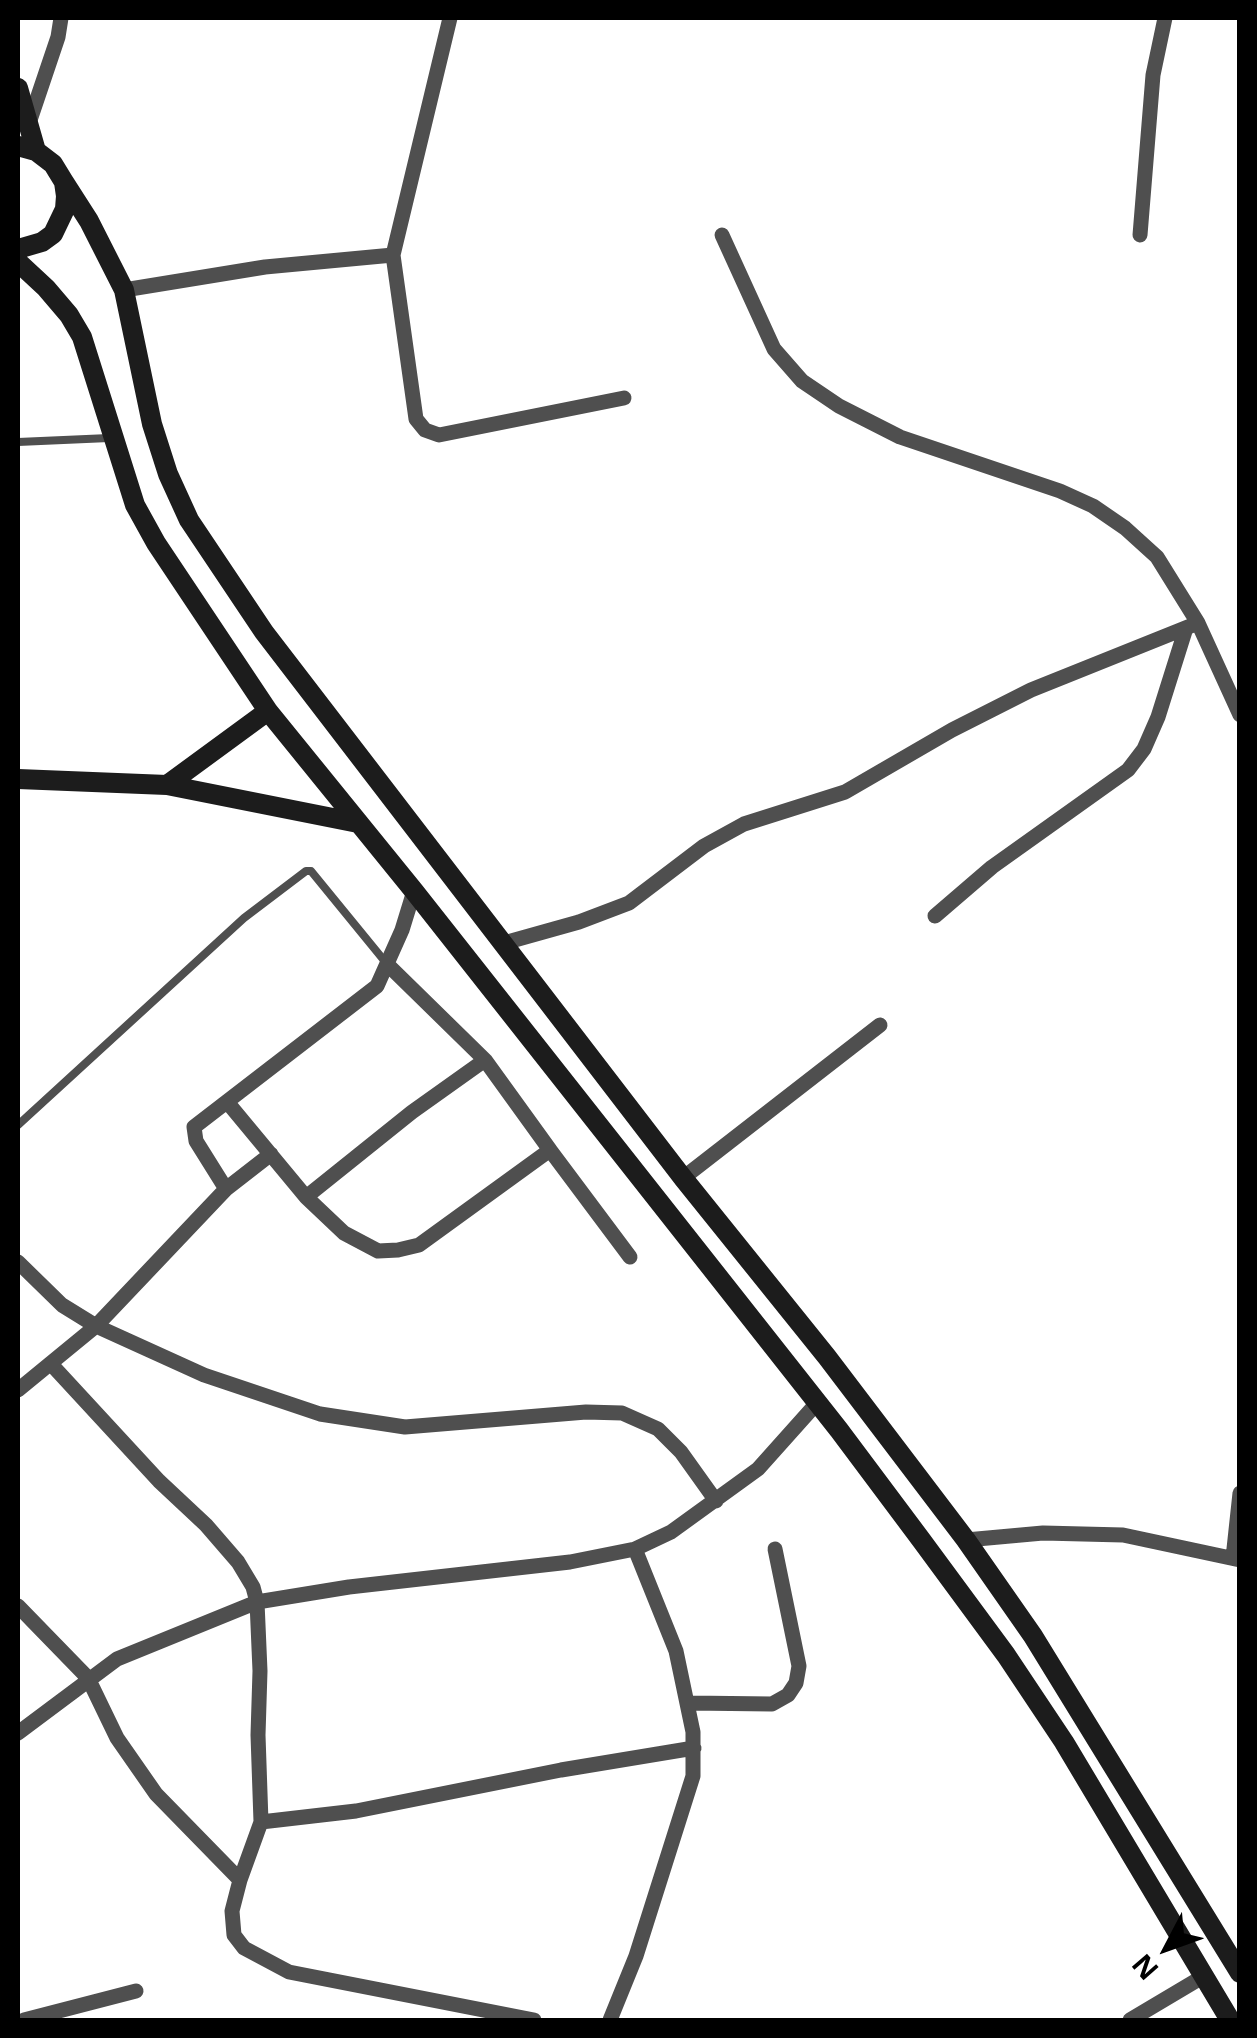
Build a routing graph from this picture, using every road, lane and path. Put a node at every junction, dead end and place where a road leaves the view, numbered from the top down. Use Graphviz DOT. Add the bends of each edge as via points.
graph roads {
  1 [pos="61,18"];
  2 [pos="450,18"];
  3 [pos="1165,18"];
  4 [pos="18,88"];
  5 [pos="28,124"];
  6 [pos="27,149"];
  7 [pos="64,182"];
  8 [pos="722,234"];
  9 [pos="1140,235"];
  10 [pos="18,249"];
  11 [pos="393,256"];
  12 [pos="18,262"];
  13 [pos="124,290"];
  14 [pos="624,398"];
  15 [pos="114,438"];
  16 [pos="18,442"];
  17 [pos="1192,625"];
  18 [pos="268,711"];
  19 [pos="1240,716"];
  20 [pos="18,779"];
  21 [pos="167,784"];
  22 [pos="358,823"];
  23 [pos="414,891"];
  24 [pos="935,916"];
  25 [pos="504,943"];
  26 [pos="388,965"];
  27 [pos="880,1025"];
  28 [pos="485,1060"];
  29 [pos="228,1102"];
  30 [pos="18,1125"];
  31 [pos="550,1150"];
  32 [pos="271,1154"];
  33 [pos="683,1178"];
  34 [pos="226,1189"];
  35 [pos="306,1197"];
  36 [pos="630,1257"];
  37 [pos="18,1262"];
  38 [pos="96,1326"];
  39 [pos="51,1364"];
  40 [pos="18,1390"];
  41 [pos="817,1403"];
  42 [pos="1240,1493"];
  43 [pos="716,1502"];
  44 [pos="966,1540"];
  45 [pos="775,1548"];
  46 [pos="635,1550"];
  47 [pos="1236,1560"];
  48 [pos="257,1602"];
  49 [pos="18,1606"];
  50 [pos="88,1678"];
  51 [pos="688,1704"];
  52 [pos="18,1732"];
  53 [pos="694,1748"];
  54 [pos="261,1822"];
  55 [pos="240,1880"];
  56 [pos="1240,1974"];
  57 [pos="1204,1976"];
  58 [pos="136,1991"];
  59 [pos="24,2020"];
  60 [pos="534,2020"];
  61 [pos="610,2020"];
  62 [pos="1130,2020"];
  63 [pos="1230,2020"];
  1 -- 5 [label="street"];
  2 -- 11 [label="street"];
  3 -- 9 [label="street" via="1152,75"];
  4 -- 5 [label="street"];
  5 -- 6 [label="street"];
  6 -- 7 [label="street" via="54,164"];
  7 -- 10 [label="street" via="65,210 53,234"];
  7 -- 13 [label="street"];
  8 -- 17 [label="street" via="774,349 802,382 900,438 1092,506 1157,557"];
  11 -- 13 [label="street" via="265,267"];
  11 -- 14 [label="street" via="416,418 425,430 439,435"];
  12 -- 15 [label="street" via="82,337"];
  13 -- 25 [label="street" via="152,424 189,520 264,632"];
  15 -- 16 [label="lane"];
  15 -- 18 [label="street" via="135,506"];
  17 -- 19 [label="street"];
  17 -- 24 [label="street" via="1158,718 1128,770"];
  17 -- 25 [label="street" via="1031,690 845,792 744,824 629,903"];
  18 -- 21 [label="street"];
  18 -- 22 [label="street"];
  20 -- 21 [label="street"];
  21 -- 22 [label="street"];
  22 -- 23 [label="street"];
  23 -- 26 [label="street"];
  23 -- 41 [label="street"];
  25 -- 33 [label="street"];
  26 -- 28 [label="street"];
  26 -- 29 [label="street" via="377,986"];
  26 -- 30 [label="lane" via="306,871 244,918"];
  27 -- 33 [label="street"];
  28 -- 31 [label="street"];
  28 -- 35 [label="street"];
  29 -- 32 [label="street"];
  29 -- 34 [label="street" via="194,1127"];
  31 -- 35 [label="street" via="419,1245 398,1250 359,1243"];
  31 -- 36 [label="street"];
  32 -- 34 [label="street"];
  32 -- 35 [label="street"];
  33 -- 44 [label="street"];
  34 -- 38 [label="street"];
  37 -- 38 [label="street" via="62,1305"];
  38 -- 39 [label="street"];
  38 -- 43 [label="street" via="204,1375 320,1414 404,1427 622,1413 658,1429"];
  39 -- 40 [label="street"];
  39 -- 48 [label="street" via="238,1562"];
  41 -- 43 [label="street" via="758,1469"];
  41 -- 57 [label="street" via="1006,1655"];
  42 -- 47 [label="street"];
  43 -- 46 [label="street"];
  44 -- 47 [label="street" via="1123,1535"];
  44 -- 56 [label="street"];
  45 -- 51 [label="street" via="796,1684 772,1704"];
  46 -- 48 [label="street"];
  46 -- 51 [label="street" via="676,1652"];
  48 -- 50 [label="street" via="117,1659"];
  48 -- 54 [label="street"];
  49 -- 50 [label="street"];
  50 -- 52 [label="street"];
  50 -- 55 [label="street" via="117,1738 156,1794"];
  51 -- 53 [label="street"];
  53 -- 54 [label="street" via="356,1811"];
  53 -- 61 [label="street" via="693,1776"];
  54 -- 55 [label="street"];
  55 -- 60 [label="street" via="234,1934 244,1948 290,1972"];
  57 -- 62 [label="street"];
  57 -- 63 [label="street"];
  58 -- 59 [label="street"];
}
